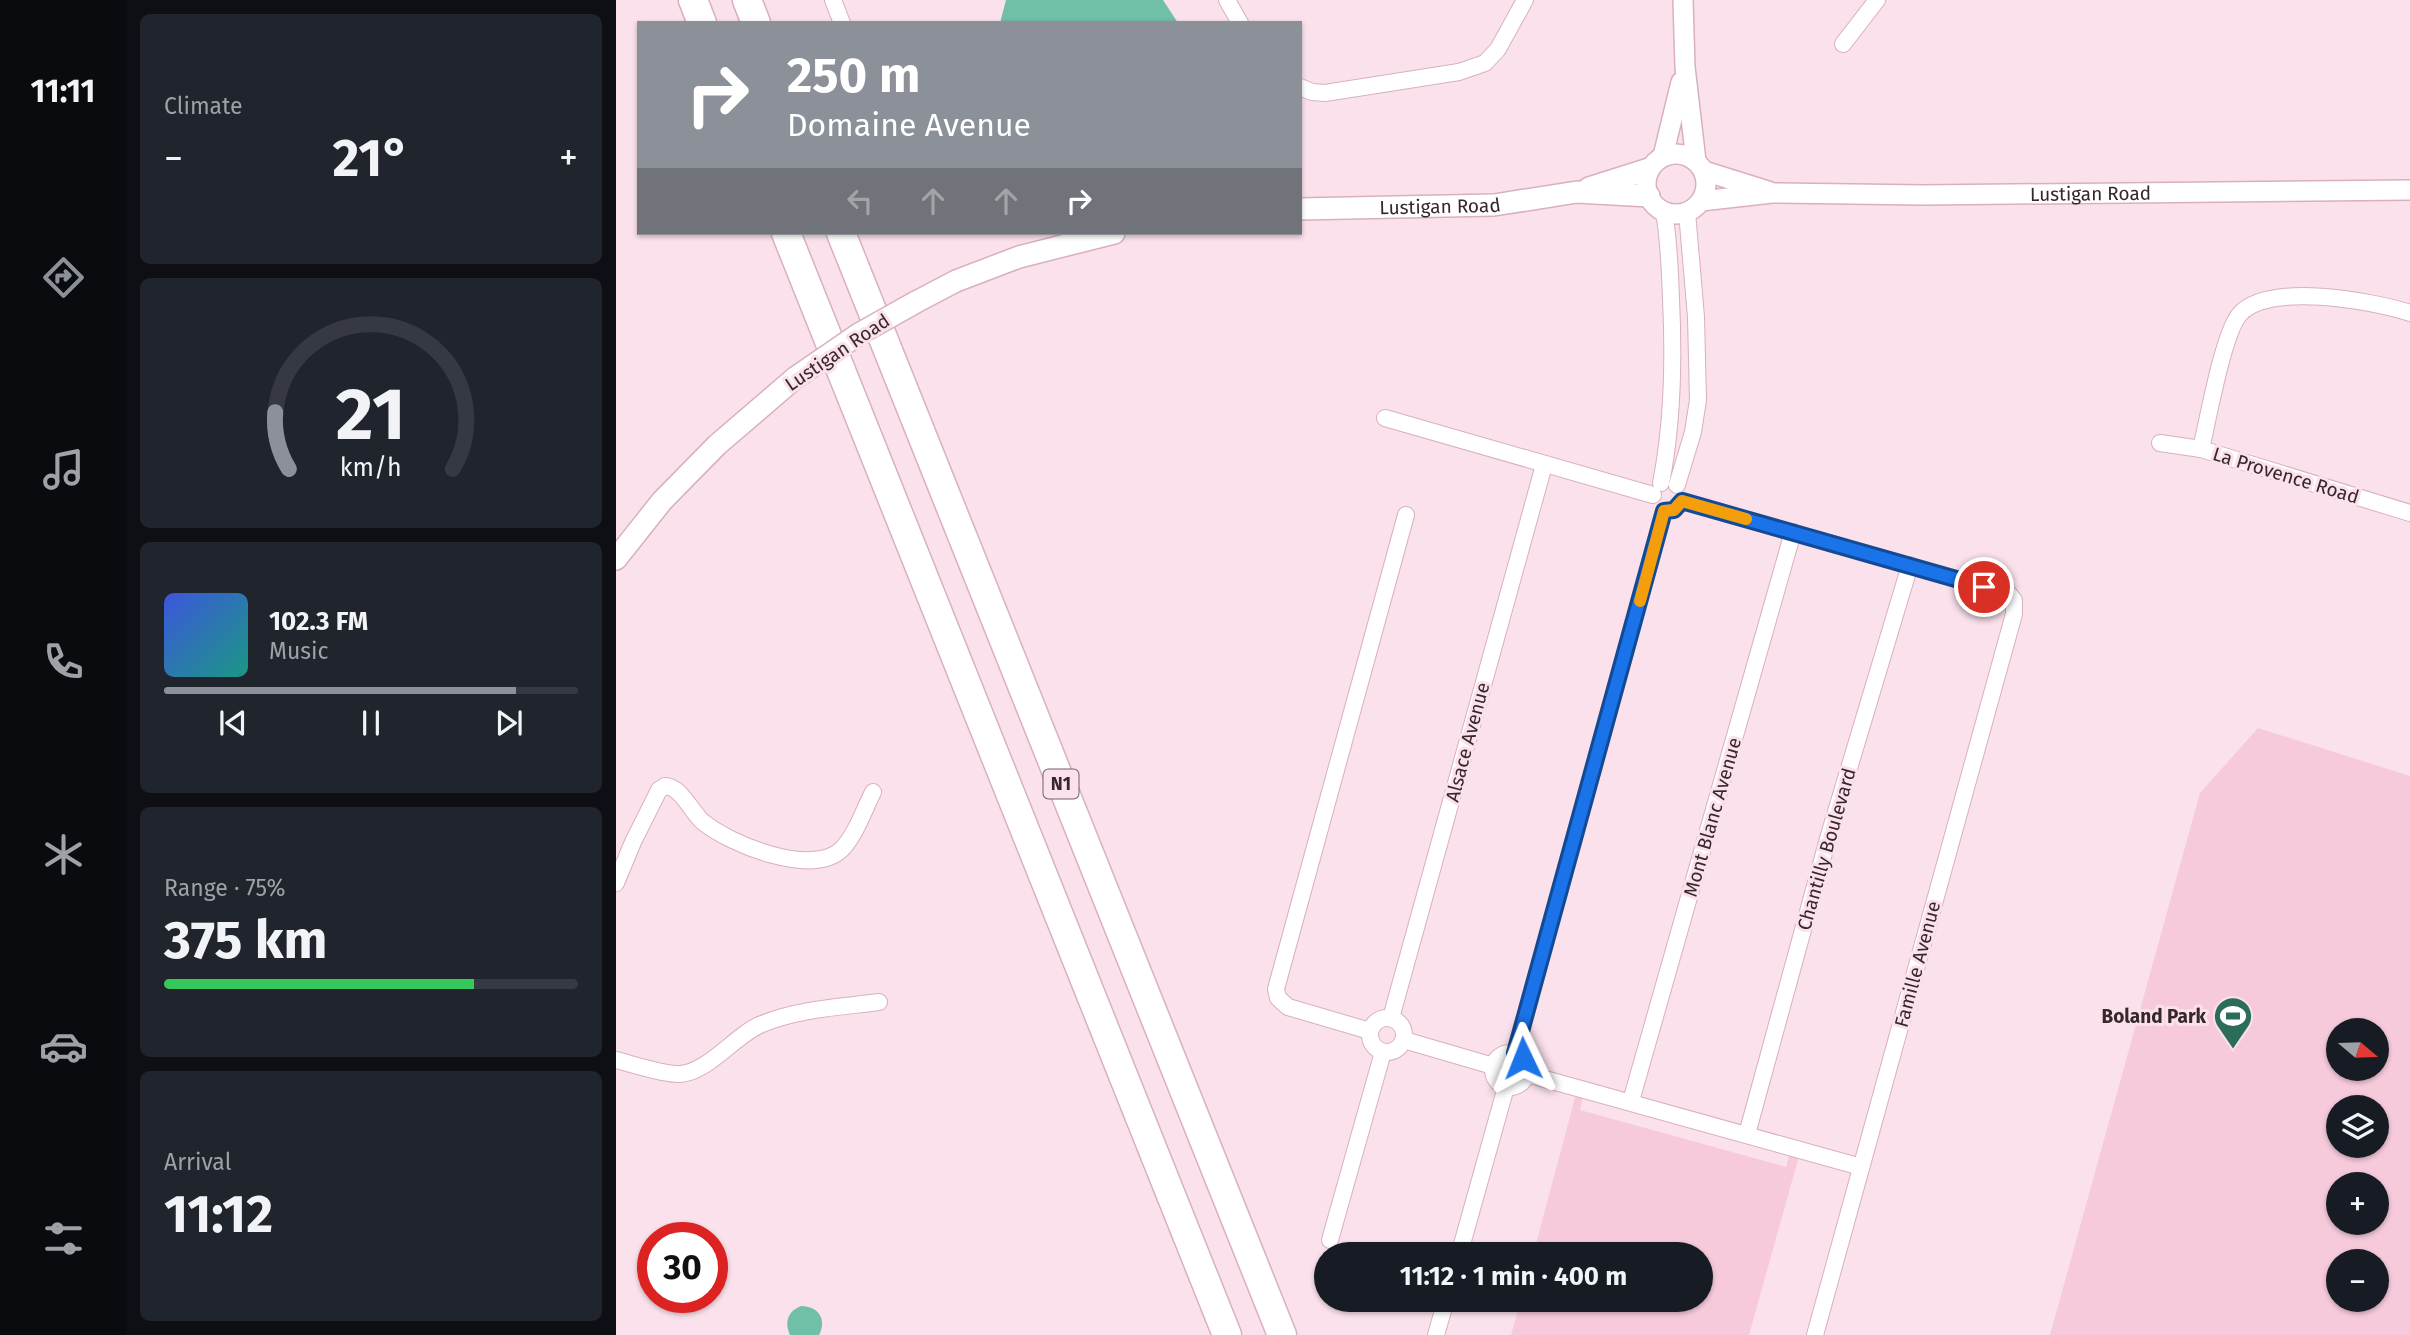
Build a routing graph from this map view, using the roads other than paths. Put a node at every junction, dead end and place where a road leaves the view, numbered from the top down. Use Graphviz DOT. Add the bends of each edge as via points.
graph roads {
  1 [pos="693,0"];
  2 [pos="747,0"];
  3 [pos="833,0"];
  4 [pos="1227,0"];
  5 [pos="1525,0"];
  6 [pos="1683,0"];
  7 [pos="1877,0"];
  8 [pos="701,21"];
  9 [pos="756,21"];
  10 [pos="841,21"];
  11 [pos="1239,21"];
  12 [pos="1843,44"];
  13 [pos="1685,67"];
  14 [pos="1302,88"];
  15 [pos="1656,163"];
  16 [pos="1700,166"];
  17 [pos="2410,190"];
  18 [pos="1577,192"];
  19 [pos="1772,193"];
  20 [pos="1648,196"];
  21 [pos="1694,207"];
  22 [pos="1302,209"];
  23 [pos="1664,212"];
  24 [pos="787,235"];
  25 [pos="842,235"];
  26 [pos="1106,235"];
  27 [pos="2410,313"];
  28 [pos="1672,356"];
  29 [pos="1698,356"];
  30 [pos="1672,403"];
  31 [pos="1698,405"];
  32 [pos="1385,418"];
  33 [pos="2160,443"];
  34 [pos="2201,449"];
  35 [pos="1544,465"];
  36 [pos="1677,485"];
  37 [pos="1657,489"];
  38 [pos="1682,501"];
  39 [pos="1664,511"];
  40 [pos="2410,513"];
  41 [pos="1406,515"];
  42 [pos="1793,532"];
  43 [pos="616,559"];
  44 [pos="1910,565"];
  45 [pos="873,792"];
  46 [pos="616,883"];
  47 [pos="879,1002"];
  48 [pos="1391,1018"];
  49 [pos="1370,1031"];
  50 [pos="1404,1040"];
  51 [pos="1383,1052"];
  52 [pos="1515,1053"];
  53 [pos="616,1060"];
  54 [pos="1493,1066"];
  55 [pos="1527,1074"];
  56 [pos="1506,1087"];
  57 [pos="1631,1101"];
  58 [pos="1747,1134"];
  59 [pos="1861,1167"];
  60 [pos="1330,1240"];
  61 [pos="1463,1242"];
  62 [pos="1443,1312"];
  63 [pos="1227,1335"];
  64 [pos="1282,1335"];
  65 [pos="1436,1335"];
  66 [pos="1815,1335"];
  1 -- 8 [label="highway"];
  2 -- 9 [label="highway"];
  3 -- 10 [label="street"];
  4 -- 11 [label="street"];
  5 -- 14 [label="street" via="1498,50 1485,63 1459,72 1325,93"];
  6 -- 13 [label="street"];
  7 -- 12 [label="street"];
  13 -- 15 [label="street"];
  13 -- 16 [label="street"];
  15 -- 16 [label="street" via="1680,154"];
  15 -- 18 [label="main road, Lustigan Road"];
  15 -- 20 [label="street" via="1646,187"];
  16 -- 19 [label="street, Lustigan Road"];
  16 -- 21 [label="street" via="1706,186"];
  17 -- 19 [label="street, Lustigan Road"];
  18 -- 20 [label="main road, Lustigan Road"];
  18 -- 22 [label="main road, Lustigan Road" via="1494,205"];
  19 -- 21 [label="street, Lustigan Road"];
  20 -- 23 [label="street"];
  21 -- 23 [label="street"];
  21 -- 29 [label="street"];
  23 -- 28 [label="street" via="1670,244"];
  24 -- 63 [label="highway"];
  25 -- 64 [label="highway, N1"];
  26 -- 43 [label="main road, Lustigan Road, bridge" via="1018,257 957,281 859,334 795,378 717,445 662,500"];
  27 -- 34 [label="street" via="2353,298 2281,297 2255,303 2240,314 2230,332"];
  28 -- 29 [label="street"];
  28 -- 30 [label="street"];
  29 -- 31 [label="street"];
  30 -- 31 [label="street"];
  30 -- 37 [label="street" via="1669,444"];
  31 -- 36 [label="street"];
  32 -- 35 [label="street"];
  33 -- 34 [label="street, La Provence Road"];
  34 -- 40 [label="street, La Provence Road"];
  35 -- 37 [label="street"];
  35 -- 48 [label="street, Alsace Avenue"];
  36 -- 37 [label="street" via="1669,481"];
  36 -- 38 [label="street"];
  37 -- 39 [label="street" via="1654,502"];
  38 -- 39 [label="street" via="1674,510"];
  38 -- 42 [label="street"];
  39 -- 52 [label="street"];
  41 -- 49 [label="street" via="1276,989 1288,1007"];
  42 -- 44 [label="street"];
  42 -- 57 [label="street, Mont Blanc Avenue"];
  44 -- 58 [label="street, Chantilly Boulevard" via="1829,835"];
  44 -- 59 [label="street, Famille Avenue" via="2009,594 2014,614"];
  45 -- 46 [label="street" via="843,848 825,858 803,859 769,855 735,842 701,820 676,789 665,786 659,790"];
  47 -- 53 [label="street" via="786,1016 760,1025 707,1062 678,1074"];
  48 -- 49 [label="street" via="1382,1018"];
  48 -- 50 [label="street" via="1404,1030"];
  49 -- 51 [label="street" via="1370,1040"];
  50 -- 51 [label="street" via="1392,1052"];
  50 -- 54 [label="street"];
  51 -- 60 [label="street"];
  52 -- 54 [label="street" via="1506,1053"];
  52 -- 55 [label="street" via="1523,1058"];
  54 -- 56 [label="street" via="1498,1083"];
  55 -- 56 [label="street" via="1515,1087"];
  55 -- 57 [label="street"];
  56 -- 61 [label="street"];
  57 -- 58 [label="street"];
  58 -- 59 [label="street"];
  59 -- 66 [label="street, Famille Avenue"];
  62 -- 65 [label="street"];
}
